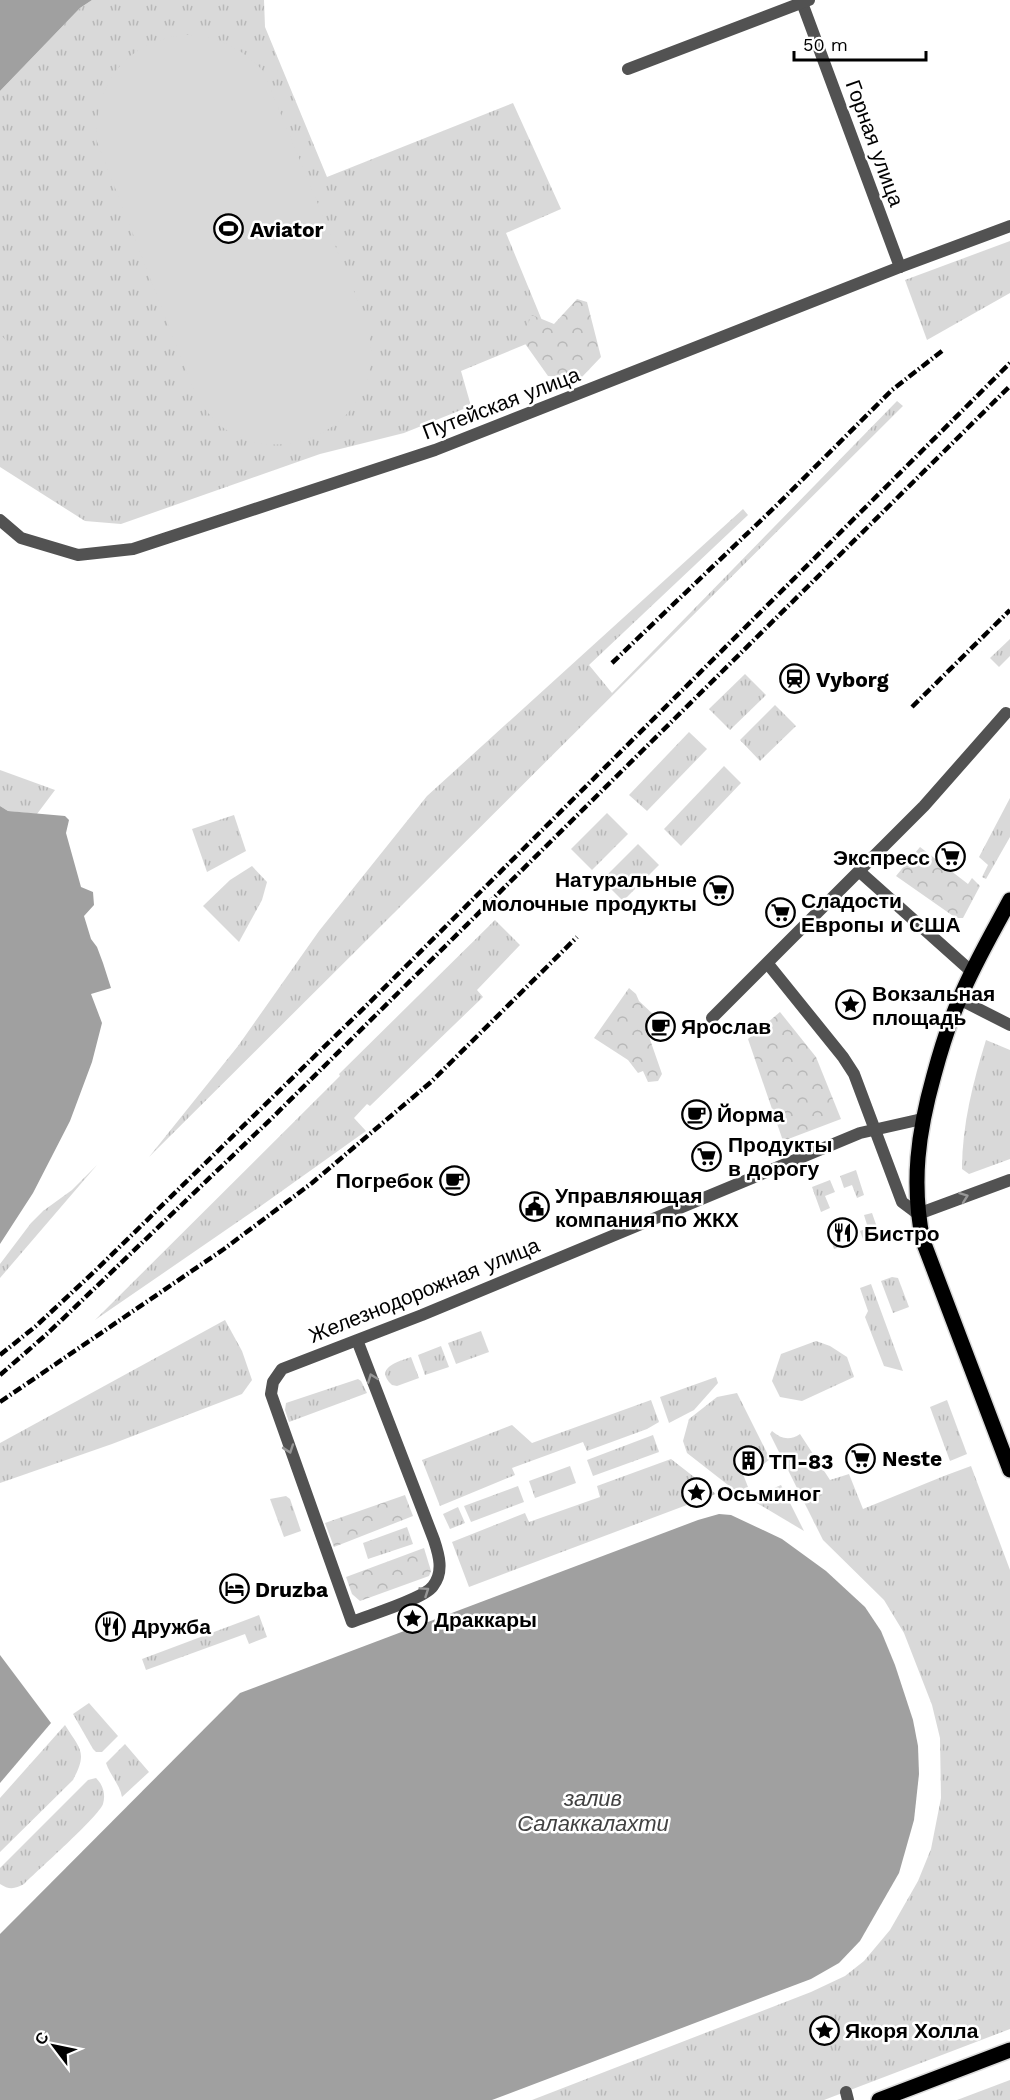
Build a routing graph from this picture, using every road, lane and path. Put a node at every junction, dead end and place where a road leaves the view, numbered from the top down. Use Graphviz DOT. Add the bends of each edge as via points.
graph roads {
  1 [pos="804,1"];
  2 [pos="628,69"];
  3 [pos="1010,226"];
  4 [pos="900,267"];
  5 [pos="0,520"];
  6 [pos="1006,713"];
  7 [pos="860,872"];
  8 [pos="1010,900"];
  9 [pos="768,964"];
  10 [pos="972,972"];
  11 [pos="959,999"];
  12 [pos="712,1018"];
  13 [pos="1010,1025"];
  14 [pos="922,1119"];
  15 [pos="875,1129"];
  16 [pos="1010,1180"];
  17 [pos="918,1214"];
  18 [pos="357,1340"];
  19 [pos="1005,1440"];
  20 [pos="1010,1470"];
  21 [pos="1010,2050"];
  22 [pos="879,2100"];
  1 -- 2 [label="street"];
  1 -- 4 [label="street, Горная улица"];
  3 -- 4 [label="street, Путейская улица"];
  4 -- 5 [label="street, Путейская улица" via="435,450 133,549 78,555 21,538"];
  6 -- 7 [label="street"];
  7 -- 9 [label="street"];
  7 -- 10 [label="street"];
  8 -- 10 [label="main road"];
  9 -- 12 [label="street"];
  9 -- 15 [label="street" via="843,1057 854,1074"];
  10 -- 11 [label="main road"];
  11 -- 13 [label="street"];
  11 -- 14 [label="main road"];
  14 -- 15 [label="street, Железнодорожная улица"];
  14 -- 17 [label="main road" via="916,1174"];
  15 -- 17 [label="street" via="902,1202"];
  15 -- 18 [label="street, Железнодорожная улица"];
  17 -- 16 [label="street, one-way"];
  17 -- 19 [label="main road" via="924,1241"];
  18 -- 18 [label="street, Железнодорожная улица, one-way" via="282,1369 273,1382 271,1394 352,1622 418,1596 433,1586 440,1556"];
  19 -- 20 [label="main road"];
  21 -- 22 [label="main road"];
}
